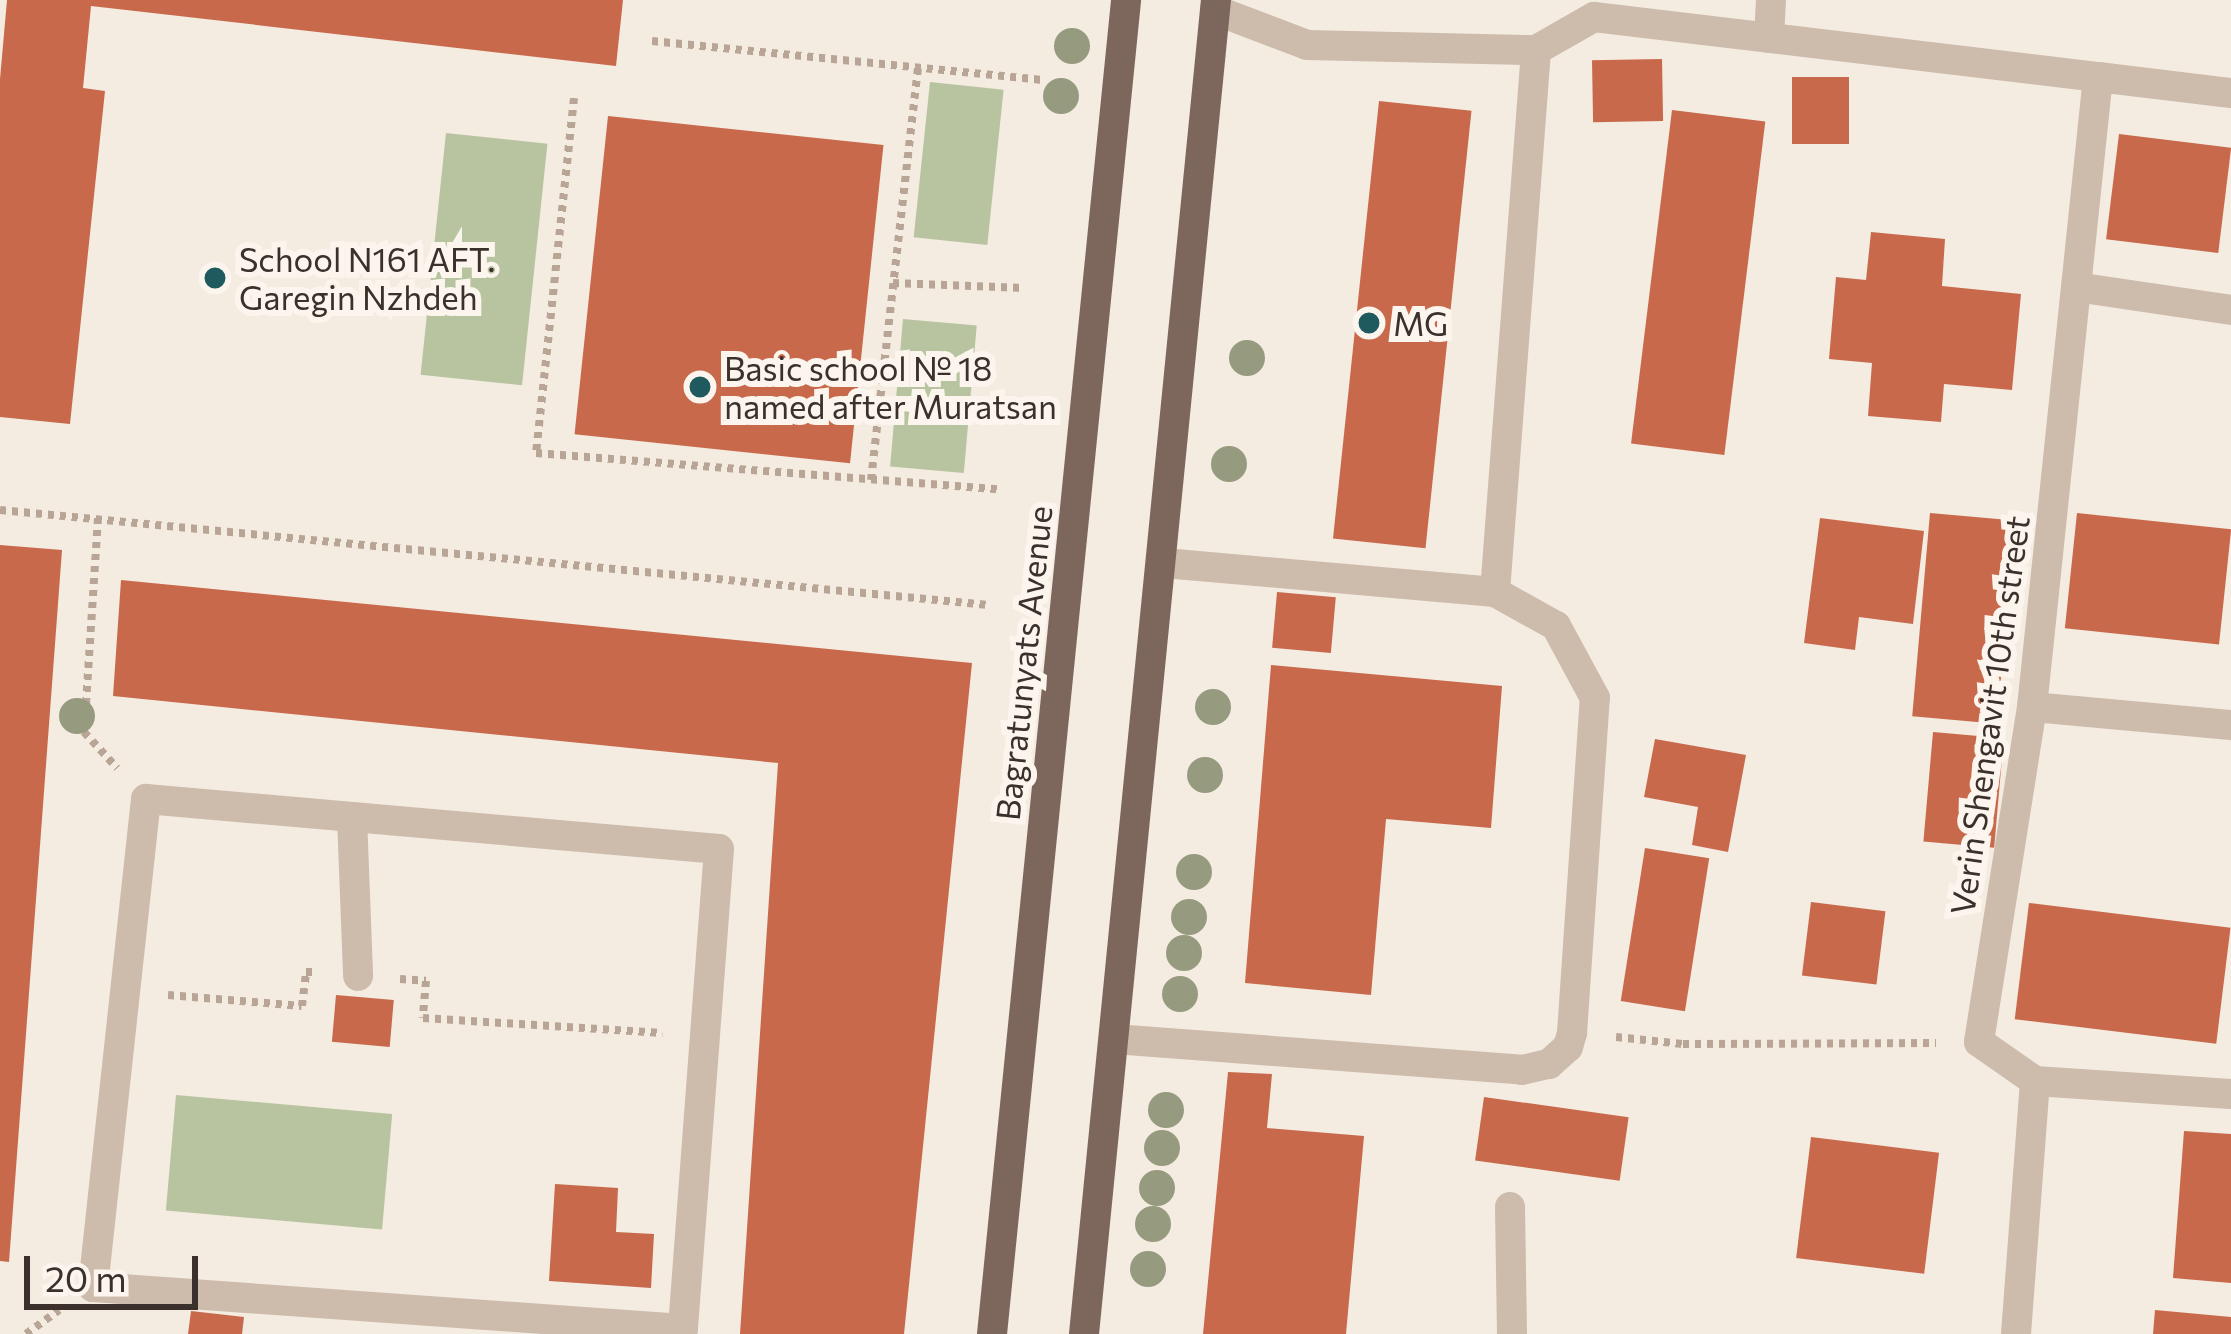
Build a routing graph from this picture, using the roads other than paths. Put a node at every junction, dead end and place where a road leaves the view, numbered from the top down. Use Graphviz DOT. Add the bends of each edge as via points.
graph roads {
  1 [pos="1126,0"];
  2 [pos="1772,0"];
  3 [pos="1216,5"];
  4 [pos="1595,9"];
  5 [pos="1769,38"];
  6 [pos="1536,50"];
  7 [pos="2098,77"];
  8 [pos="2231,93"];
  9 [pos="2076,287"];
  10 [pos="2231,310"];
  11 [pos="1161,562"];
  12 [pos="1495,592"];
  13 [pos="2032,707"];
  14 [pos="2231,725"];
  15 [pos="352,818"];
  16 [pos="358,976"];
  17 [pos="1114,1040"];
  18 [pos="2035,1081"];
  19 [pos="2231,1094"];
  20 [pos="1510,1207"];
  21 [pos="590,1329"];
  22 [pos="992,1334"];
  23 [pos="1084,1334"];
  24 [pos="1512,1334"];
  25 [pos="2017,1334"];
  1 -- 22 [label="main road, Bagratunyats Avenue"];
  2 -- 5 [label="street"];
  3 -- 6 [label="street" via="1307,45"];
  3 -- 11 [label="main road"];
  4 -- 5 [label="street"];
  4 -- 6 [label="street"];
  5 -- 7 [label="street"];
  6 -- 12 [label="street"];
  7 -- 8 [label="street"];
  7 -- 9 [label="street, Verin Shengavit 10th street"];
  9 -- 10 [label="street"];
  9 -- 13 [label="street, Verin Shengavit 10th street"];
  11 -- 12 [label="street"];
  11 -- 17 [label="main road"];
  12 -- 17 [label="street" via="1556,626 1595,698 1568,1047 1549,1064 1522,1070"];
  13 -- 14 [label="street"];
  13 -- 18 [label="street, Verin Shengavit 10th street" via="1979,1042"];
  15 -- 16 [label="street"];
  15 -- 21 [label="street" via="718,849 683,1329"];
  15 -- 21 [label="street" via="146,799 93,1287"];
  17 -- 23 [label="main road"];
  18 -- 19 [label="street"];
  18 -- 25 [label="street"];
  20 -- 24 [label="street"];
}
